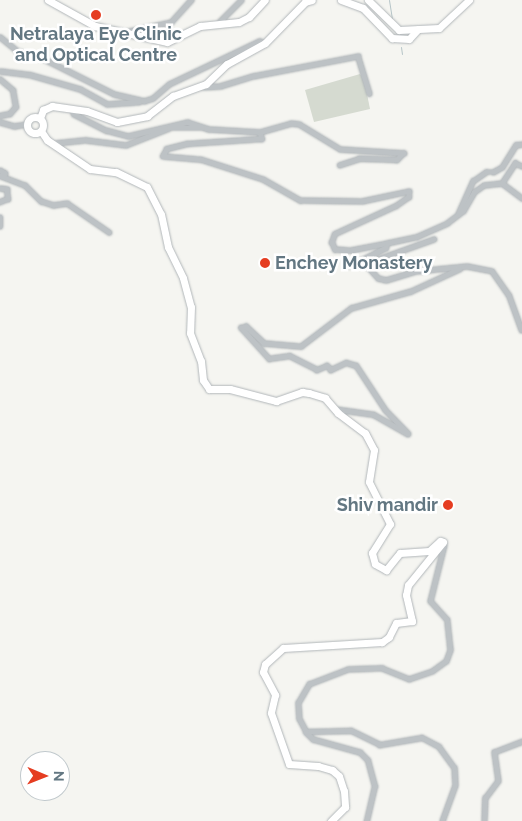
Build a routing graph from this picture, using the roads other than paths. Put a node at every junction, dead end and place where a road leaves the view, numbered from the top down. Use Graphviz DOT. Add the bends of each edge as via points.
graph roads {
  1 [pos="48,0"];
  2 [pos="191,0"];
  3 [pos="241,0"];
  4 [pos="265,0"];
  5 [pos="312,0"];
  6 [pos="341,0"];
  7 [pos="368,0"];
  8 [pos="468,0"];
  9 [pos="216,24"];
  10 [pos="418,29"];
  11 [pos="119,34"];
  12 [pos="0,37"];
  13 [pos="265,43"];
  14 [pos="0,71"];
  15 [pos="0,79"];
  16 [pos="197,87"];
  17 [pos="368,93"];
  18 [pos="144,101"];
  19 [pos="72,108"];
  20 [pos="0,116"];
  21 [pos="40,118"];
  22 [pos="0,122"];
  23 [pos="26,124"];
  24 [pos="209,128"];
  25 [pos="41,131"];
  26 [pos="260,132"];
  27 [pos="128,136"];
  28 [pos="47,140"];
  29 [pos="136,143"];
  30 [pos="522,144"];
  31 [pos="340,165"];
  32 [pos="522,166"];
  33 [pos="0,170"];
  34 [pos="1,176"];
  35 [pos="502,183"];
  36 [pos="0,188"];
  37 [pos="522,198"];
  38 [pos="0,202"];
  39 [pos="458,214"];
  40 [pos="0,218"];
  41 [pos="0,226"];
  42 [pos="109,232"];
  43 [pos="434,239"];
  44 [pos="387,243"];
  45 [pos="363,262"];
  46 [pos="347,266"];
  47 [pos="467,266"];
  48 [pos="522,330"];
  49 [pos="335,409"];
  50 [pos="444,545"];
  51 [pos="306,732"];
  52 [pos="522,741"];
  53 [pos="331,821"];
  54 [pos="367,821"];
  55 [pos="442,821"];
  56 [pos="484,821"];
  1 -- 11 [label="main road" via="95,26"];
  2 -- 11 [label="street" via="171,22"];
  3 -- 9 [label="street"];
  4 -- 9 [label="main road" via="249,17"];
  5 -- 13 [label="main road" via="305,2"];
  6 -- 10 [label="main road" via="363,8 392,38 409,39"];
  7 -- 10 [label="main road" via="394,28"];
  8 -- 10 [label="main road" via="440,28"];
  9 -- 11 [label="main road" via="200,26 167,42"];
  12 -- 18 [label="street" via="17,51 42,58 114,94"];
  13 -- 16 [label="main road" via="227,64 206,84"];
  13 -- 18 [label="street" via="259,41 169,84 153,98"];
  14 -- 18 [label="street" via="31,75 80,88 107,104"];
  15 -- 20 [label="street" via="13,90 16,107 10,114"];
  16 -- 17 [label="street" via="220,86 253,76 358,56"];
  16 -- 19 [label="main road" via="173,96 162,108 134,120 117,122"];
  19 -- 21 [label="main road" via="52,106 43,110"];
  19 -- 27 [label="street" via="74,114 106,130"];
  21 -- 23 [label="main road" via="32,117"];
  21 -- 25 [label="main road" via="43,124"];
  22 -- 23 [label="street" via="14,126"];
  23 -- 25 [label="main road" via="31,132"];
  24 -- 26 [label="street"];
  24 -- 27 [label="street" via="187,122"];
  24 -- 29 [label="street" via="169,128"];
  25 -- 28 [label="main road"];
  26 -- 31 [label="street" via="291,123 300,124 340,149 404,153 397,160 359,159"];
  26 -- 44 [label="street" via="262,140 187,144 167,149 163,156 200,159 263,179 300,200 362,201 406,190 409,197 372,218 343,228 335,234 332,242 335,249 351,250"];
  27 -- 29 [label="street"];
  28 -- 29 [label="street" via="59,144 86,140 105,144"];
  28 -- 49 [label="main road" via="90,170 116,172 147,186 161,214 168,247 183,278 190,306 190,333 201,362 203,380 209,389 230,389 276,401 309,392 324,398"];
  30 -- 39 [label="street" via="516,145 502,167 473,181"];
  32 -- 35 [label="street" via="515,162"];
  33 -- 34 [label="street" via="5,173"];
  34 -- 42 [label="street" via="25,185 41,201 53,205 67,203"];
  35 -- 37 [label="street"];
  35 -- 39 [label="street" via="484,185 474,192"];
  36 -- 38 [label="street" via="7,189 8,199"];
  39 -- 44 [label="street" via="447,223 416,237"];
  40 -- 41 [label="street"];
  43 -- 45 [label="street"];
  44 -- 45 [label="street" via="386,248"];
  45 -- 46 [label="street"];
  45 -- 47 [label="street" via="378,278 390,280 416,271"];
  47 -- 48 [label="street" via="497,274 518,314"];
  47 -- 49 [label="street" via="411,291 351,308 301,346 264,344 246,326 241,328 269,359 290,356 317,370 327,366 331,370 346,363 356,366 385,410 408,434 373,414"];
  49 -- 50 [label="main road" via="365,433 374,450 369,482 390,524 372,552 376,564 386,570 400,553 428,551 440,541"];
  50 -- 51 [label="street" via="430,601 446,620 449,657 432,671 409,679 382,668 362,667 309,684 298,703 299,719"];
  50 -- 53 [label="main road" via="408,586 406,595 412,621 396,623 389,637 382,642 283,648 265,664 263,672 274,695 271,713 289,764 318,766 339,776 345,807"];
  51 -- 54 [label="street" via="313,739 360,752 368,760 375,786"];
  51 -- 55 [label="street" via="351,731 380,745 422,738 439,747 454,768 455,785"];
  52 -- 56 [label="street" via="494,752 498,781 485,798"];
}
